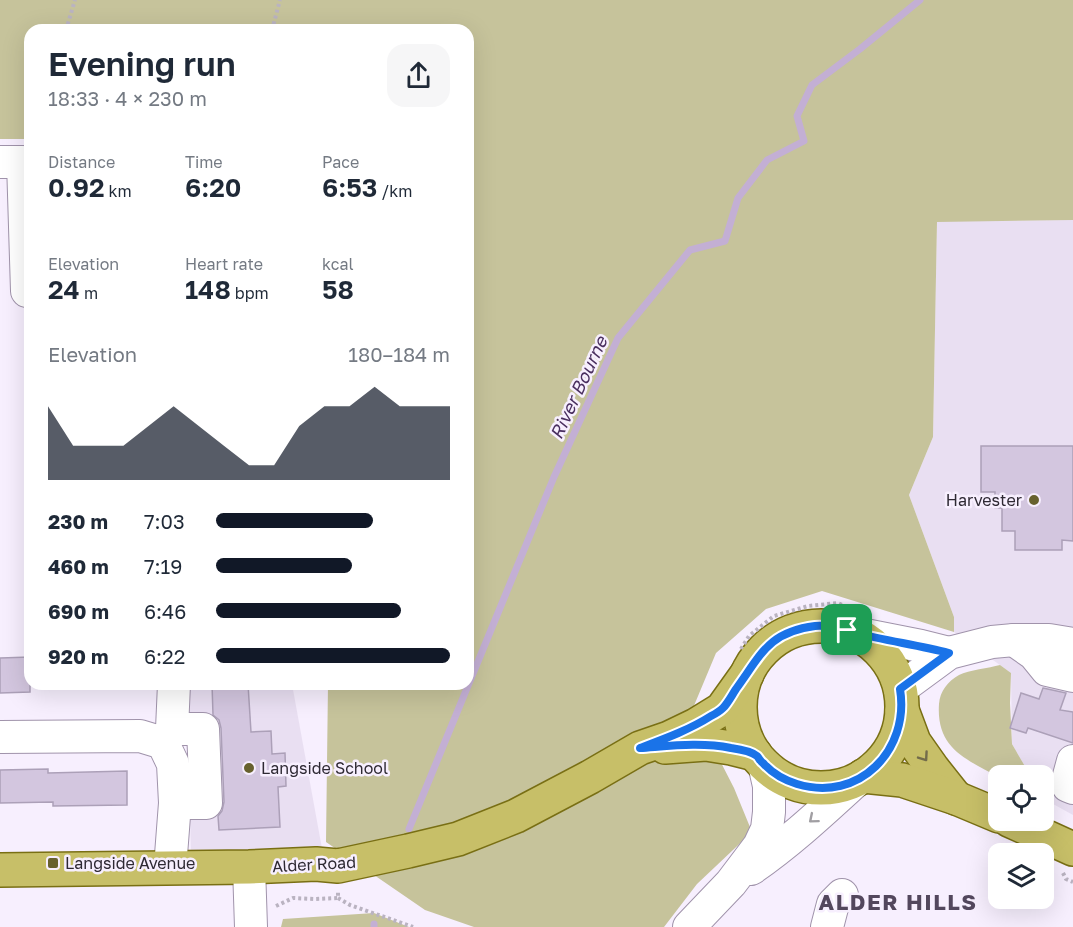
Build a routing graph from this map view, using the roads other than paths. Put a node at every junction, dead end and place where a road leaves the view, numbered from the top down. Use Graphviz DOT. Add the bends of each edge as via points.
graph roads {
  1 [pos="12,162"];
  2 [pos="24,265"];
  3 [pos="855,633"];
  4 [pos="1014,640"];
  5 [pos="1073,644"];
  6 [pos="949,653"];
  7 [pos="747,674"];
  8 [pos="1073,676"];
  9 [pos="173,690"];
  10 [pos="901,700"];
  11 [pos="168,736"];
  12 [pos="0,737"];
  13 [pos="640,748"];
  14 [pos="760,759"];
  15 [pos="1073,761"];
  16 [pos="860,778"];
  17 [pos="1073,788"];
  18 [pos="956,798"];
  19 [pos="175,803"];
  20 [pos="988,811"];
  21 [pos="1033,831"];
  22 [pos="1073,849"];
  23 [pos="249,867"];
  24 [pos="170,868"];
  25 [pos="0,870"];
  26 [pos="731,883"];
  27 [pos="842,895"];
  28 [pos="251,927"];
  29 [pos="689,927"];
  30 [pos="827,927"];
  1 -- 2 [label="street"];
  3 -- 6 [label="street"];
  3 -- 7 [label="main road" via="821,626 791,631 765,649"];
  3 -- 10 [label="main road" via="873,645 892,668"];
  4 -- 5 [label="street"];
  4 -- 6 [label="street"];
  4 -- 8 [label="street" via="1034,654 1047,670"];
  6 -- 10 [label="street"];
  7 -- 13 [label="main road, Alder Road" via="722,709 669,738"];
  7 -- 14 [label="main road" via="741,714 744,732"];
  9 -- 11 [label="street"];
  10 -- 16 [label="main road" via="897,734 889,751"];
  10 -- 18 [label="main road, one-way" via="914,742"];
  11 -- 12 [label="street"];
  11 -- 19 [label="street"];
  11 -- 19 [label="street" via="202,729 206,802"];
  13 -- 14 [label="main road, Alder Road" via="706,744"];
  13 -- 23 [label="main road, Alder Road" via="516,816 458,839 338,866"];
  14 -- 16 [label="main road" via="786,780 806,787 829,788"];
  14 -- 26 [label="street" via="769,786 767,829"];
  15 -- 17 [label="street" via="1067,783"];
  16 -- 18 [label="main road" via="903,780"];
  16 -- 26 [label="street, one-way" via="772,854"];
  18 -- 20 [label="main road"];
  19 -- 24 [label="street"];
  21 -- 22 [label="main road"];
  23 -- 24 [label="main road, Alder Road"];
  23 -- 28 [label="street"];
  24 -- 25 [label="main road, Alder Road"];
  26 -- 29 [label="street"];
  27 -- 30 [label="street" via="833,904"];
}
